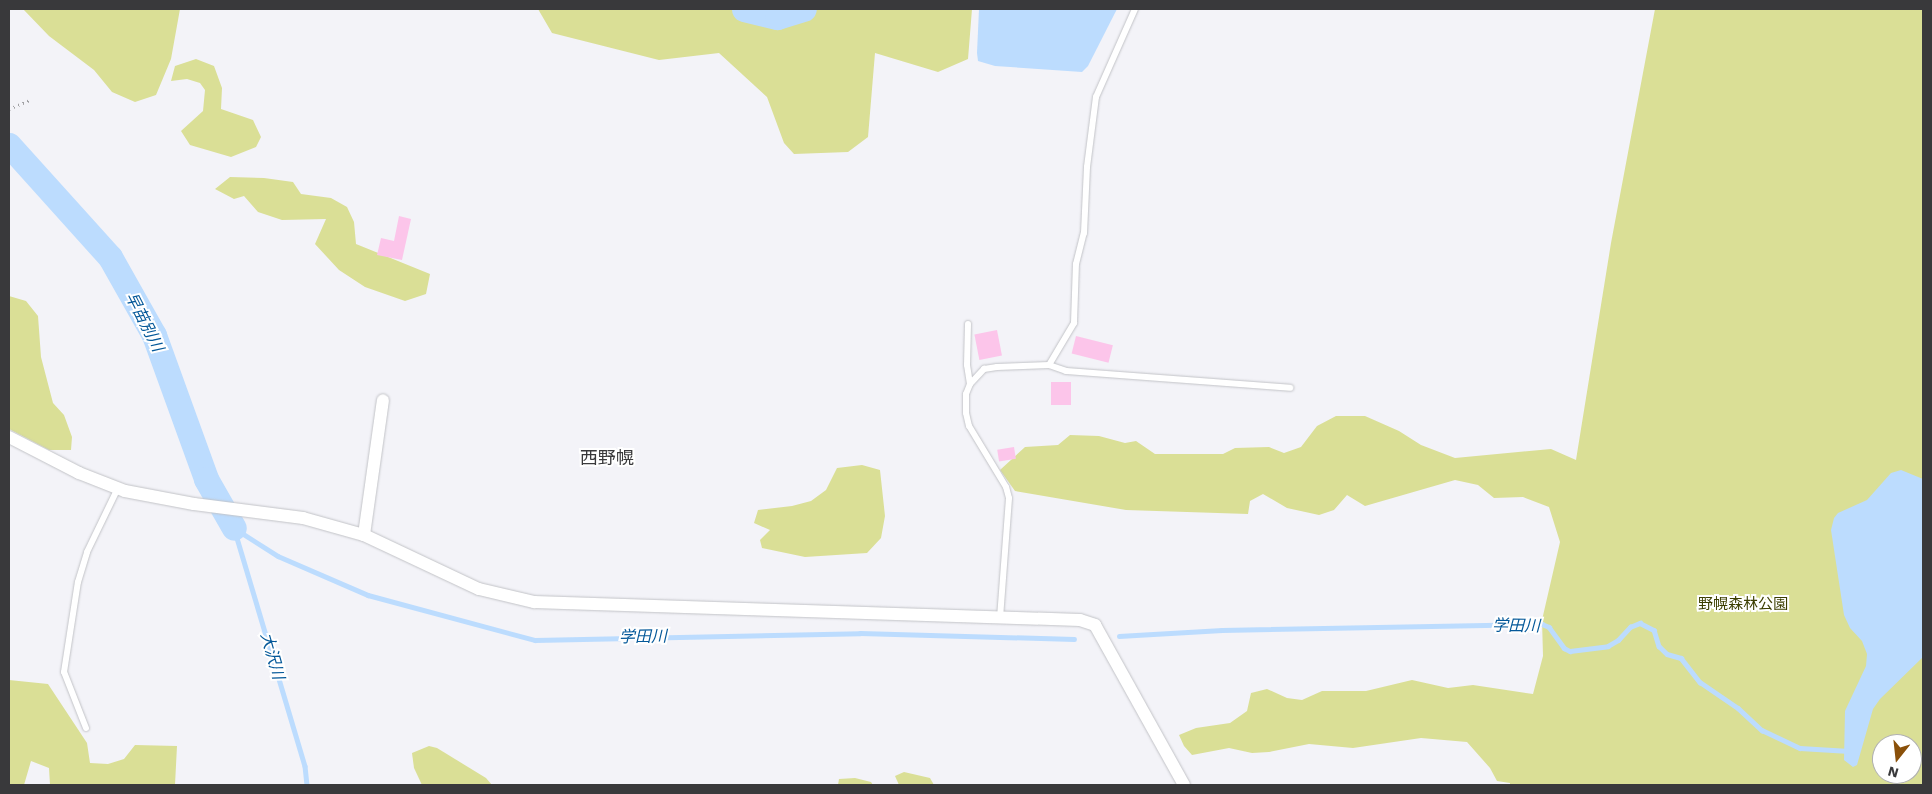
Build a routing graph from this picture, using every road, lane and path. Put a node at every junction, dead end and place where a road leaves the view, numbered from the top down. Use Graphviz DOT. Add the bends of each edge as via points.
graph roads {
  1 [pos="1135,9"];
  2 [pos="30,100"];
  3 [pos="9,109"];
  4 [pos="968,324"];
  5 [pos="1049,365"];
  6 [pos="970,384"];
  7 [pos="1290,388"];
  8 [pos="383,400"];
  9 [pos="9,437"];
  10 [pos="118,488"];
  11 [pos="364,535"];
  12 [pos="1000,618"];
  13 [pos="86,728"];
  14 [pos="1184,785"];
  1 -- 5 [label="lane" via="1096,97 1087,167 1084,233 1076,264 1074,323"];
  2 -- 3 [label="path"];
  4 -- 6 [label="lane"];
  5 -- 6 [label="lane" via="984,369"];
  5 -- 7 [label="lane" via="1066,371"];
  6 -- 12 [label="lane" via="966,394 970,426 1009,498"];
  8 -- 11 [label="street"];
  9 -- 10 [label="street" via="79,473"];
  10 -- 11 [label="street" via="194,504 303,518"];
  10 -- 13 [label="lane" via="87,552 78,582 64,672"];
  11 -- 12 [label="street" via="479,589 534,602"];
  12 -- 14 [label="street" via="1080,620 1095,625"];
}
